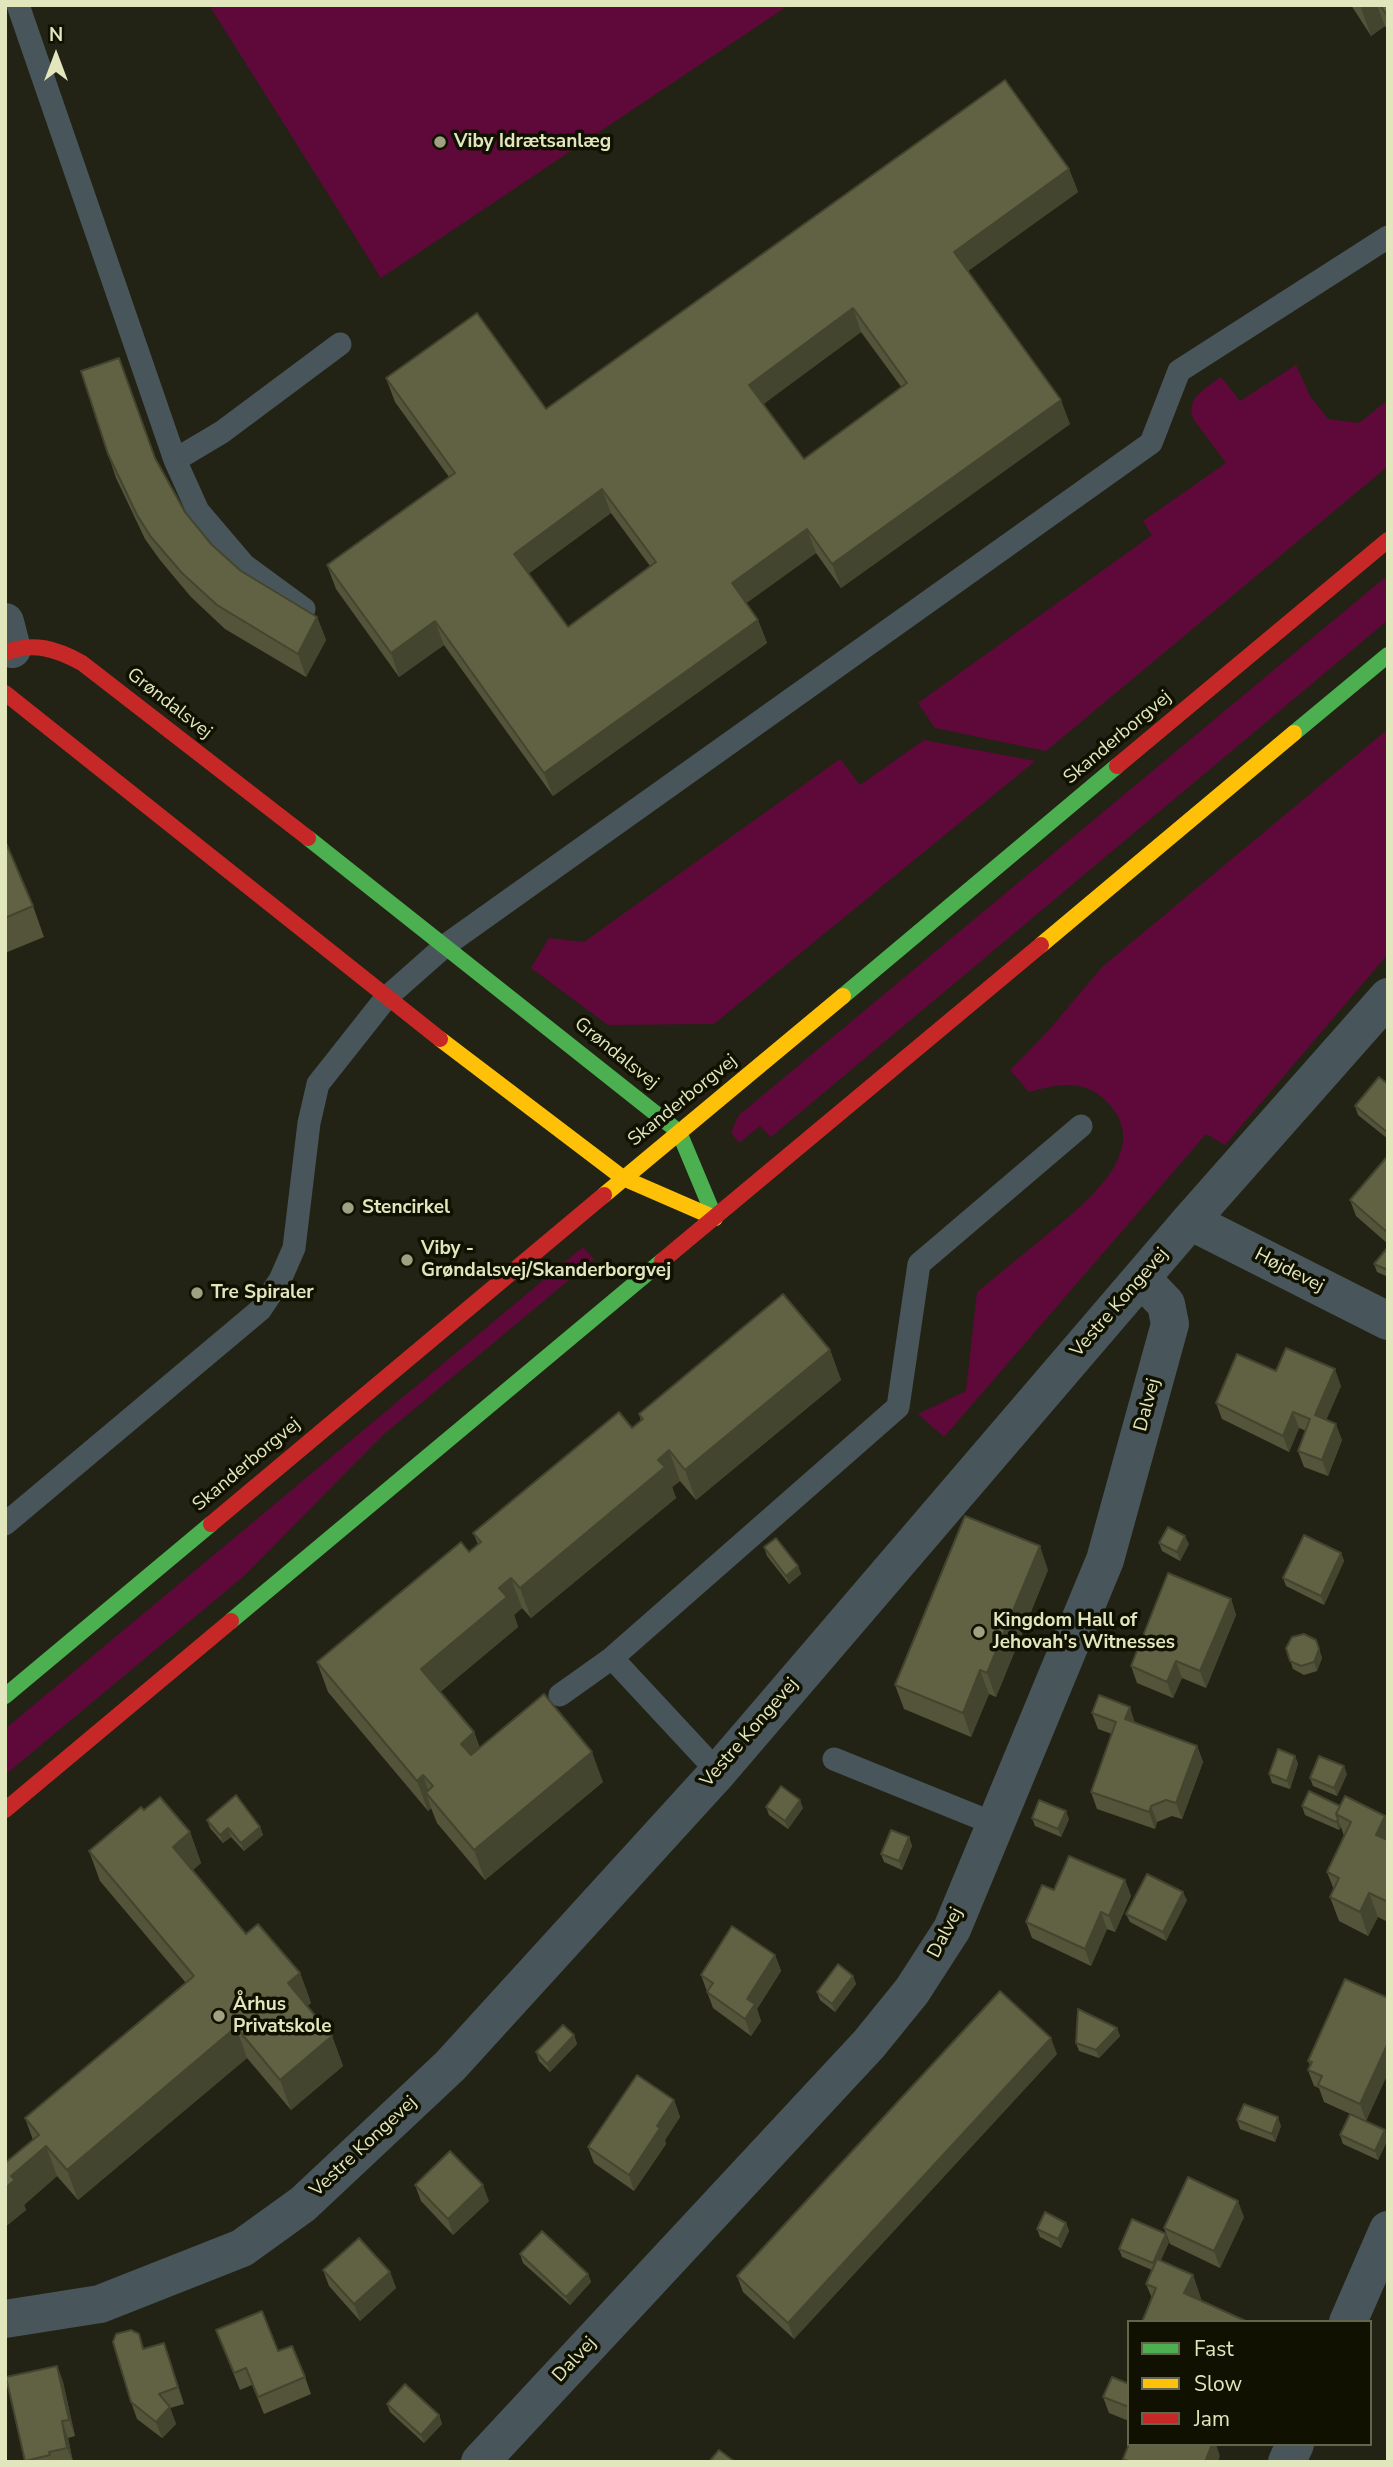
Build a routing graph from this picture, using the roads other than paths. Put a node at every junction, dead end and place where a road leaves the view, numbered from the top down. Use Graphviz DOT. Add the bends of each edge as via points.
graph roads {
  1 [pos="18,5"];
  2 [pos="1388,237"];
  3 [pos="340,344"];
  4 [pos="176,460"];
  5 [pos="1388,540"];
  6 [pos="304,609"];
  7 [pos="8,641"];
  8 [pos="1388,655"];
  9 [pos="5,693"];
  10 [pos="446,945"];
  11 [pos="1388,997"];
  12 [pos="386,999"];
  13 [pos="1081,1126"];
  14 [pos="679,1132"];
  15 [pos="623,1178"];
  16 [pos="715,1218"];
  17 [pos="1190,1221"];
  18 [pos="1142,1279"];
  19 [pos="1388,1321"];
  20 [pos="5,1524"];
  21 [pos="611,1658"];
  22 [pos="560,1695"];
  23 [pos="5,1696"];
  24 [pos="834,1759"];
  25 [pos="718,1772"];
  26 [pos="5,1810"];
  27 [pos="995,1824"];
  28 [pos="1388,2230"];
  29 [pos="5,2319"];
  30 [pos="1349,2320"];
  31 [pos="1294,2446"];
  32 [pos="480,2462"];
  33 [pos="1287,2462"];
  1 -- 4 [label="lane"];
  2 -- 10 [label="lane" via="1179,371 1151,443"];
  3 -- 4 [label="lane" via="222,432"];
  4 -- 6 [label="lane" via="198,511 244,565"];
  5 -- 14 [label="main road, Skanderborgvej"];
  7 -- 10 [label="main road, Grøndalsvej" via="65,653 82,663"];
  8 -- 16 [label="main road"];
  9 -- 12 [label="main road"];
  10 -- 12 [label="lane"];
  10 -- 14 [label="main road, Grøndalsvej"];
  11 -- 17 [label="street, Vestre Kongevej"];
  12 -- 15 [label="main road"];
  12 -- 20 [label="lane" via="318,1084 294,1248 260,1310"];
  13 -- 21 [label="lane" via="919,1264 898,1407"];
  14 -- 15 [label="main road, Skanderborgvej"];
  14 -- 16 [label="main road, Grøndalsvej"];
  15 -- 16 [label="main road"];
  15 -- 23 [label="main road, Skanderborgvej"];
  16 -- 26 [label="main road"];
  17 -- 18 [label="street, Vestre Kongevej"];
  17 -- 19 [label="street, Højdevej"];
  18 -- 25 [label="street, Vestre Kongevej"];
  18 -- 27 [label="street, Dalvej" via="1166,1304 1170,1324 1105,1560"];
  21 -- 22 [label="lane"];
  21 -- 25 [label="lane"];
  24 -- 27 [label="lane"];
  25 -- 29 [label="street, Vestre Kongevej" via="450,2066 303,2204 242,2248 144,2290 100,2304"];
  27 -- 32 [label="street, Dalvej" via="952,1929 912,1991"];
  28 -- 30 [label="street"];
  31 -- 33 [label="street"];
}
